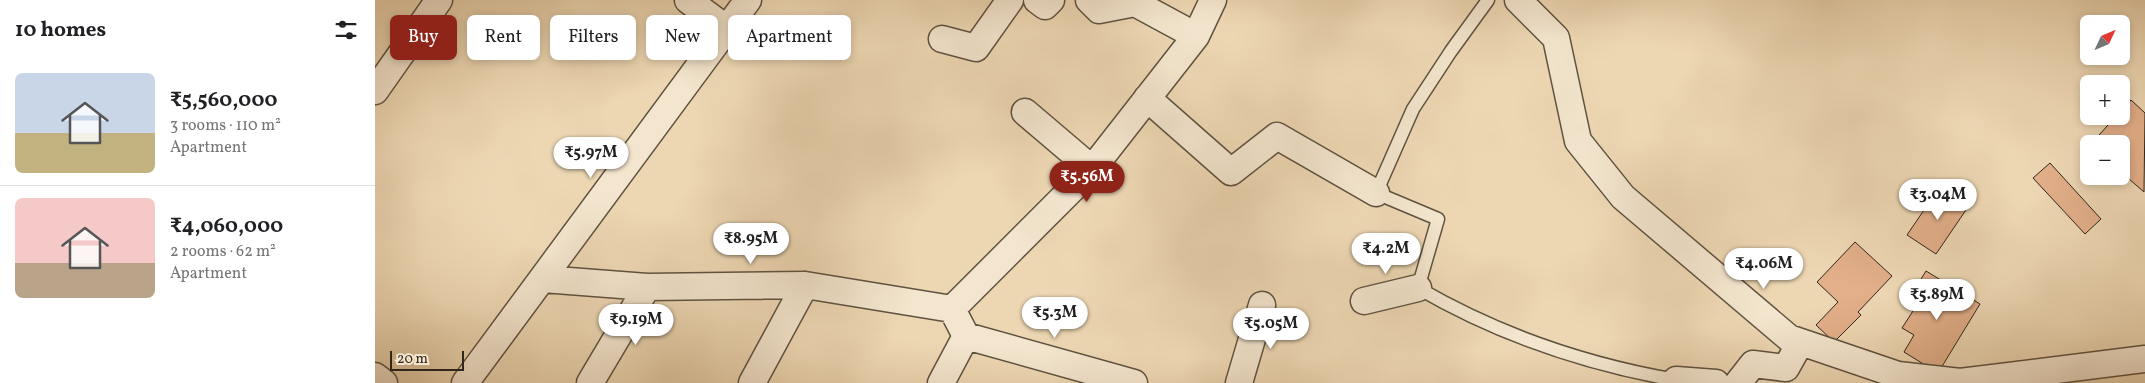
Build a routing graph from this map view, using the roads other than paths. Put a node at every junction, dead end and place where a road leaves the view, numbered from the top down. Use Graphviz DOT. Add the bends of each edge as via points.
graph roads {
  1 [pos="439,0"];
  2 [pos="687,0"];
  3 [pos="749,0"];
  4 [pos="1010,0"];
  5 [pos="1037,0"];
  6 [pos="1051,0"];
  7 [pos="1089,0"];
  8 [pos="1213,0"];
  9 [pos="1489,0"];
  10 [pos="1518,0"];
  11 [pos="727,30"];
  12 [pos="1196,36"];
  13 [pos="942,38"];
  14 [pos="375,91"];
  15 [pos="1147,98"];
  16 [pos="1025,112"];
  17 [pos="1093,169"];
  18 [pos="1376,193"];
  19 [pos="543,279"];
  20 [pos="805,285"];
  21 [pos="647,288"];
  22 [pos="1419,288"];
  23 [pos="1364,301"];
  24 [pos="1262,305"];
  25 [pos="952,309"];
  26 [pos="965,336"];
  27 [pos="1800,343"];
  28 [pos="2145,359"];
  29 [pos="375,376"];
  30 [pos="1675,381"];
  31 [pos="384,383"];
  32 [pos="465,383"];
  33 [pos="590,383"];
  34 [pos="752,383"];
  35 [pos="941,383"];
  36 [pos="1134,383"];
  37 [pos="1239,383"];
  38 [pos="1716,383"];
  39 [pos="1738,383"];
  1 -- 14 [label="street"];
  2 -- 11 [label="street"];
  3 -- 11 [label="street"];
  4 -- 13 [label="street" via="976,48"];
  5 -- 6 [label="street" via="1045,6"];
  7 -- 12 [label="street" via="1099,10 1135,3"];
  8 -- 12 [label="street"];
  9 -- 18 [label="lane" via="1413,109"];
  10 -- 27 [label="street" via="1556,38 1578,141 1623,198 1789,338"];
  11 -- 19 [label="street"];
  12 -- 15 [label="street"];
  15 -- 17 [label="street"];
  15 -- 18 [label="street" via="1231,172 1277,136"];
  16 -- 17 [label="street"];
  17 -- 25 [label="street"];
  18 -- 22 [label="lane" via="1438,220"];
  19 -- 21 [label="street"];
  19 -- 32 [label="street"];
  20 -- 21 [label="street"];
  20 -- 25 [label="street"];
  20 -- 34 [label="street"];
  21 -- 33 [label="street"];
  22 -- 23 [label="street"];
  22 -- 30 [label="lane" via="1462,313 1553,351"];
  24 -- 37 [label="street"];
  25 -- 26 [label="street"];
  26 -- 35 [label="street"];
  26 -- 36 [label="street"];
  27 -- 28 [label="street" via="1898,375 1960,382"];
  27 -- 39 [label="street" via="1786,368 1753,364"];
  29 -- 31 [label="street"];
  30 -- 38 [label="street"];
}
